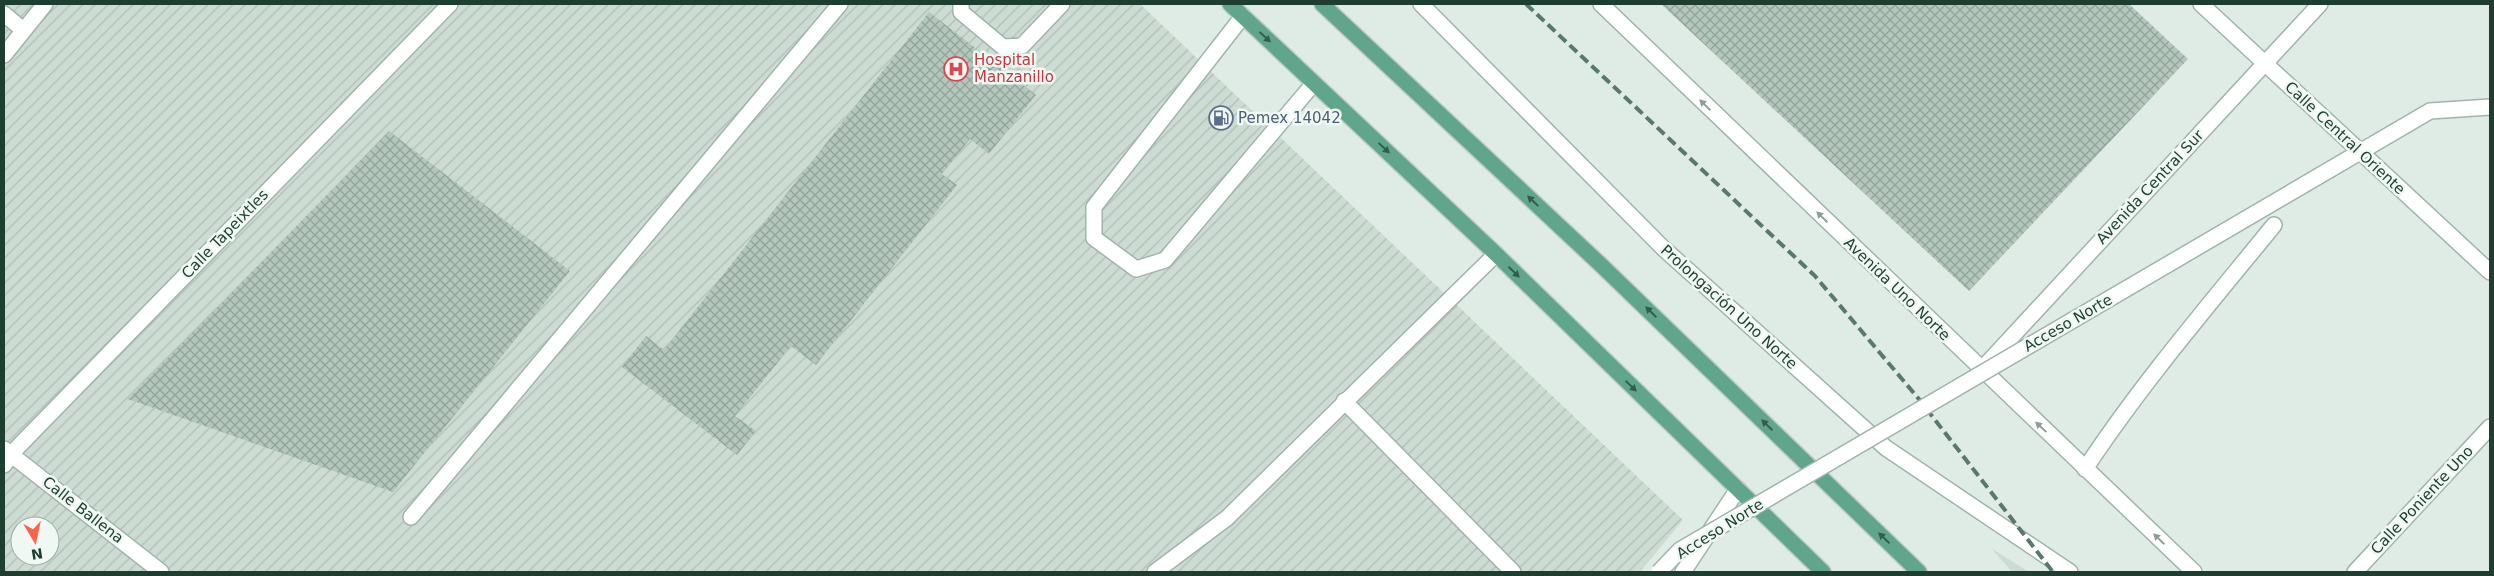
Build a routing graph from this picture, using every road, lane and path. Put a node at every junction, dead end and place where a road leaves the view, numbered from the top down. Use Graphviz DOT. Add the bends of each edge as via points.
graph roads {
  1 [pos="45,4"];
  2 [pos="450,4"];
  3 [pos="840,4"];
  4 [pos="961,4"];
  5 [pos="1062,4"];
  6 [pos="1230,4"];
  7 [pos="1322,4"];
  8 [pos="1421,4"];
  9 [pos="1601,4"];
  10 [pos="2201,4"];
  11 [pos="2320,4"];
  12 [pos="4,14"];
  13 [pos="1243,16"];
  14 [pos="22,29"];
  15 [pos="4,54"];
  16 [pos="2265,64"];
  17 [pos="1314,83"];
  18 [pos="2490,107"];
  19 [pos="2274,225"];
  20 [pos="1496,254"];
  21 [pos="2490,272"];
  22 [pos="1981,370"];
  23 [pos="1344,401"];
  24 [pos="2490,427"];
  25 [pos="6,456"];
  26 [pos="2085,469"];
  27 [pos="1738,490"];
  28 [pos="411,518"];
  29 [pos="161,572"];
  30 [pos="1155,572"];
  31 [pos="1513,572"];
  32 [pos="1659,572"];
  33 [pos="1683,572"];
  34 [pos="1823,572"];
  35 [pos="1919,572"];
  36 [pos="2070,572"];
  37 [pos="2194,572"];
  38 [pos="2355,572"];
  1 -- 14 [label="street"];
  2 -- 25 [label="street, Calle Tapeixtles"];
  3 -- 28 [label="street"];
  4 -- 5 [label="street" via="961,12 1003,47 1022,46"];
  6 -- 13 [label="main road"];
  35 -- 7 [label="main road, one-way" via="1601,265"];
  8 -- 36 [label="street, Prolongación Uno Norte" via="1663,248 1886,448"];
  22 -- 9 [label="street, Avenida Uno Norte, one-way"];
  10 -- 16 [label="street, Calle Central Oriente"];
  11 -- 16 [label="street, Avenida Central Sur"];
  12 -- 14 [label="street"];
  13 -- 17 [label="main road, one-way"];
  13 -- 17 [label="street" via="1094,207 1094,238 1136,269 1166,260"];
  14 -- 15 [label="street"];
  16 -- 21 [label="street, Calle Central Oriente"];
  16 -- 22 [label="street, Avenida Central Sur"];
  17 -- 20 [label="main road, one-way"];
  18 -- 32 [label="street, Acceso Norte, bridge" via="2430,110 1680,550"];
  19 -- 26 [label="street" via="2171,351"];
  20 -- 23 [label="street"];
  20 -- 27 [label="main road, one-way"];
  26 -- 22 [label="street, Avenida Uno Norte, one-way"];
  23 -- 30 [label="street" via="1227,518"];
  23 -- 31 [label="street"];
  24 -- 38 [label="street, Calle Poniente Uno"];
  25 -- 29 [label="street, Calle Ballena"];
  37 -- 26 [label="street, Avenida Uno Norte, one-way"];
  27 -- 33 [label="street"];
  27 -- 34 [label="main road"];
}
